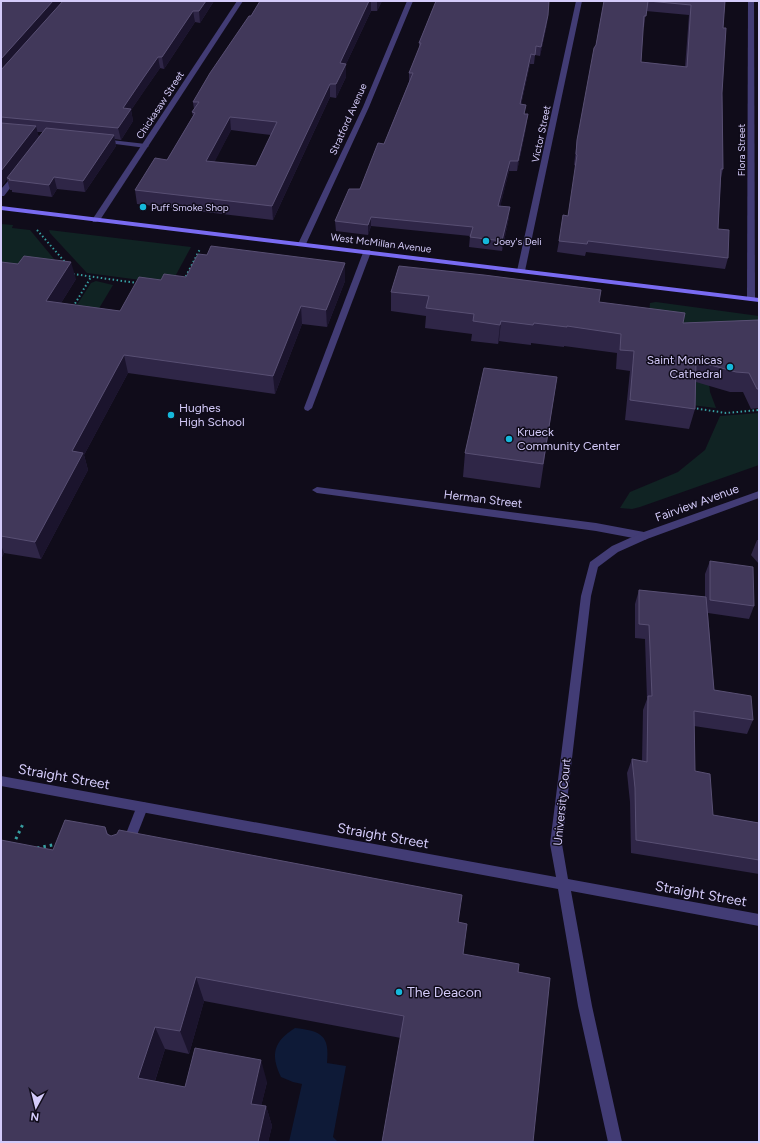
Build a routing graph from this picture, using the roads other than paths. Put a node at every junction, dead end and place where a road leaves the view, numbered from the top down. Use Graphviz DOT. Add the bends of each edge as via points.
graph roads {
  1 [pos="240,1"];
  2 [pos="410,1"];
  3 [pos="579,1"];
  4 [pos="751,4"];
  5 [pos="759,7"];
  6 [pos="751,84"];
  7 [pos="759,85"];
  8 [pos="92,140"];
  9 [pos="146,146"];
  10 [pos="24,165"];
  11 [pos="751,175"];
  12 [pos="759,176"];
  13 [pos="1,194"];
  14 [pos="1,208"];
  15 [pos="96,220"];
  16 [pos="302,244"];
  17 [pos="367,252"];
  18 [pos="522,271"];
  19 [pos="755,299"];
  20 [pos="308,408"];
  21 [pos="317,490"];
  22 [pos="759,494"];
  23 [pos="644,536"];
  24 [pos="1,781"];
  25 [pos="142,807"];
  26 [pos="123,857"];
  27 [pos="564,885"];
  28 [pos="759,920"];
  29 [pos="615,1142"];
  1 -- 9 [label="street, Chickasaw Street"];
  2 -- 16 [label="street, Stratford Avenue" via="366,107"];
  3 -- 18 [label="street, Victor Street"];
  4 -- 5 [label="street"];
  4 -- 6 [label="street, Flora Street"];
  6 -- 7 [label="street"];
  6 -- 11 [label="street, Flora Street"];
  8 -- 9 [label="street"];
  9 -- 15 [label="street, Chickasaw Street"];
  10 -- 13 [label="street"];
  11 -- 12 [label="street"];
  11 -- 19 [label="street, Flora Street"];
  14 -- 15 [label="main road, West McMillan Avenue"];
  15 -- 16 [label="main road, West McMillan Avenue"];
  16 -- 17 [label="main road, West McMillan Avenue"];
  17 -- 18 [label="main road, West McMillan Avenue"];
  17 -- 20 [label="street"];
  18 -- 19 [label="main road, West McMillan Avenue"];
  21 -- 23 [label="street, Herman Street" via="596,527"];
  22 -- 23 [label="street, Fairview Avenue"];
  23 -- 27 [label="street, University Court" via="615,549 594,565 586,596 556,844"];
  24 -- 25 [label="street, Straight Street"];
  25 -- 26 [label="street"];
  25 -- 27 [label="street, Straight Street"];
  27 -- 28 [label="street, Straight Street"];
  27 -- 29 [label="street, University Court"];
}
